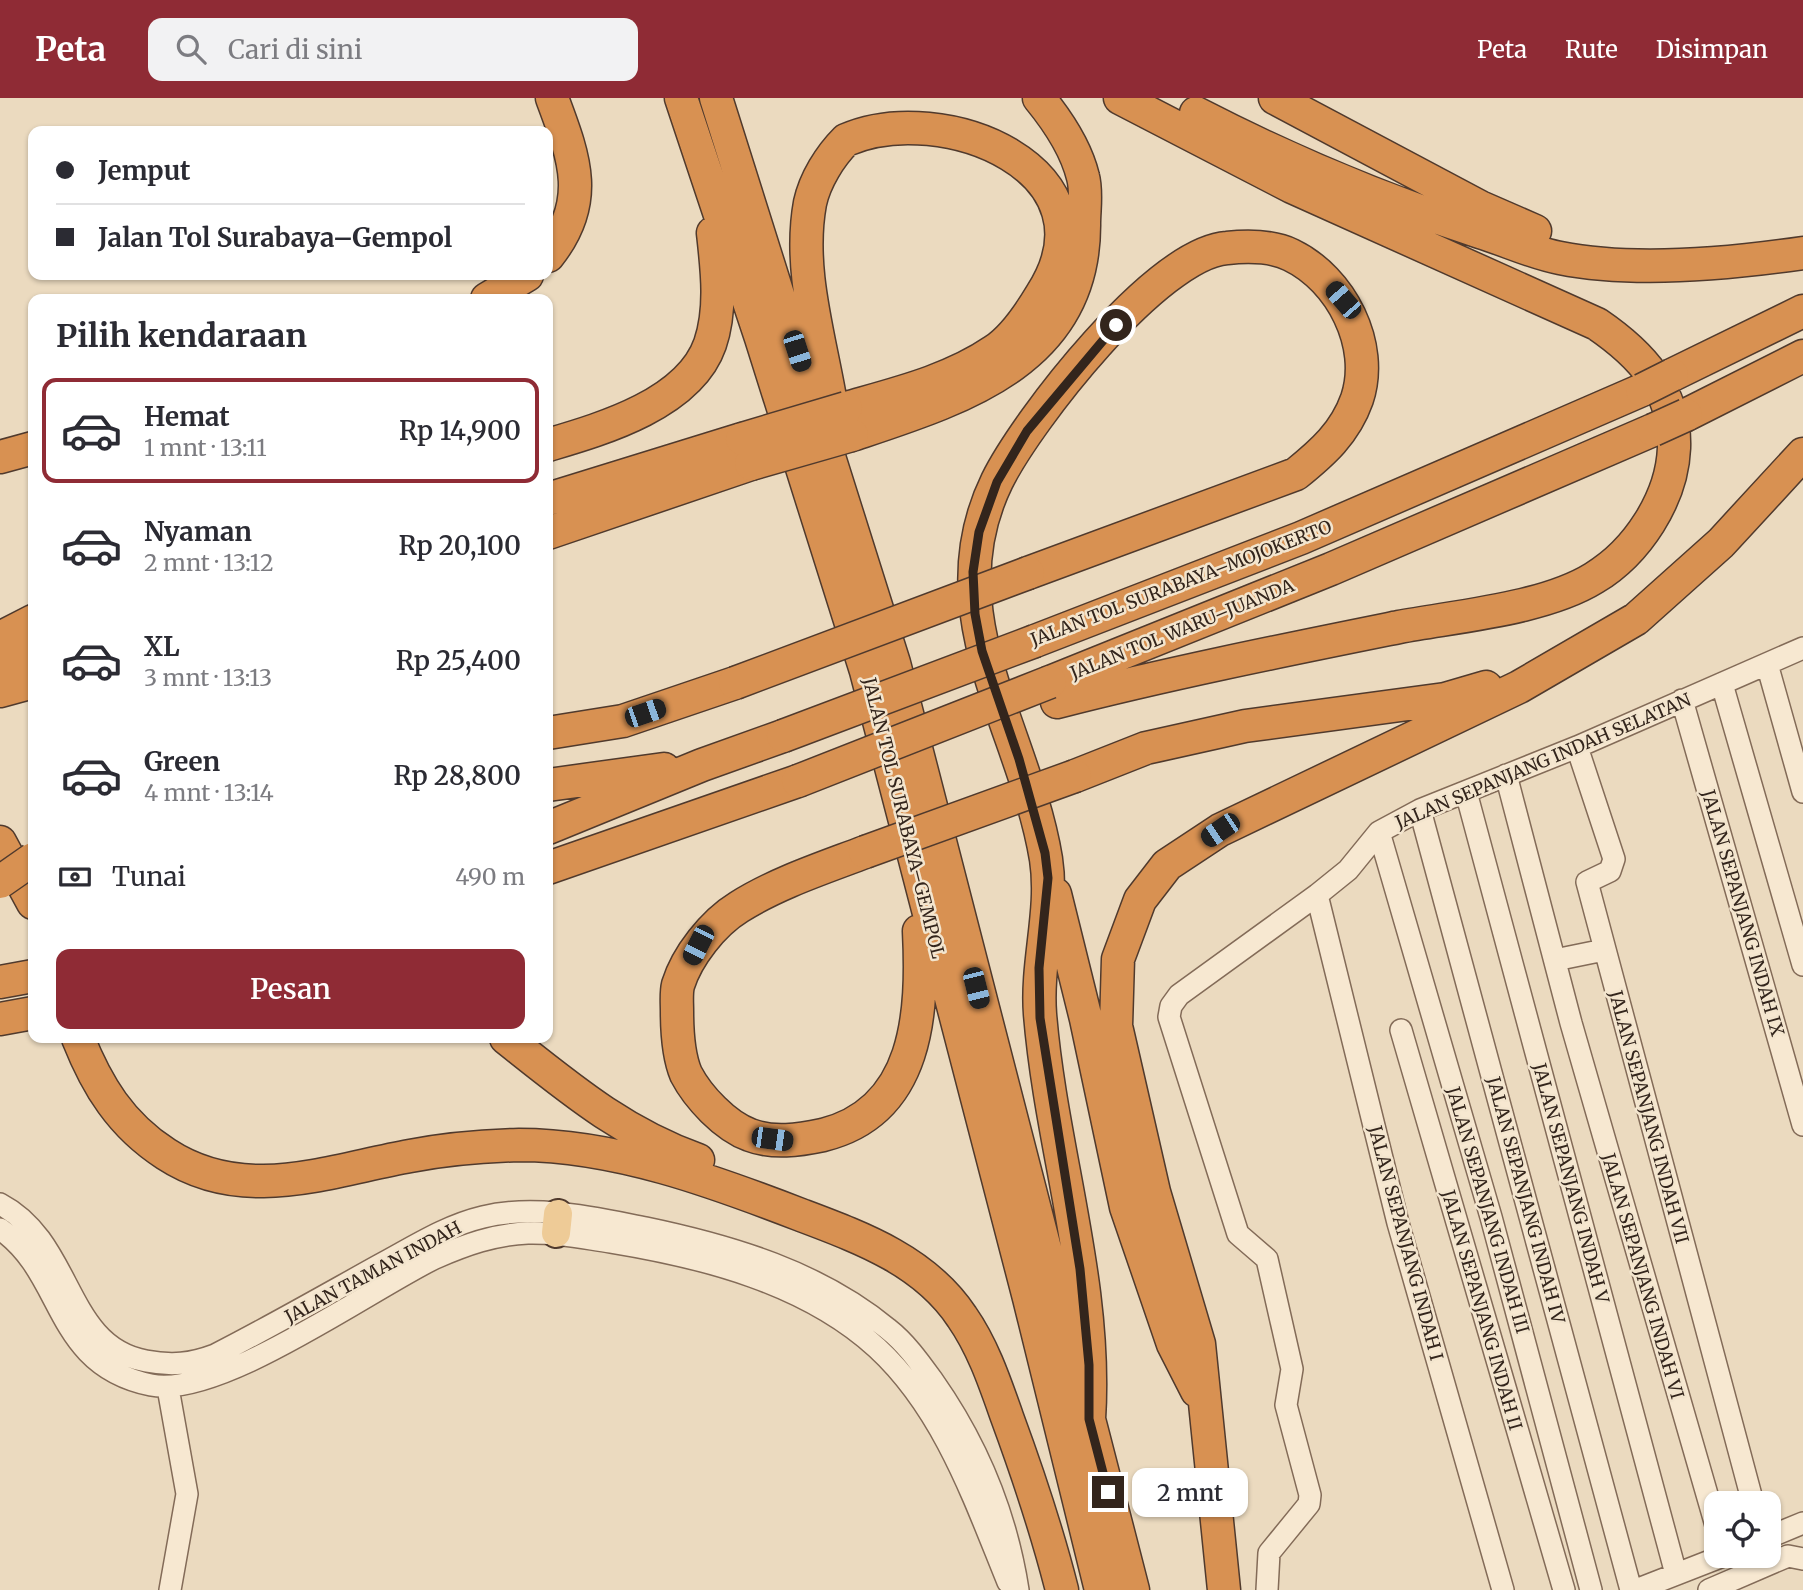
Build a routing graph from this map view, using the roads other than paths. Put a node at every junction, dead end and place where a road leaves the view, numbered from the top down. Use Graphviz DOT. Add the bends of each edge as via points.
graph roads {
  1 [pos="552,98"];
  2 [pos="681,98"];
  3 [pos="716,98"];
  4 [pos="1039,98"];
  5 [pos="1120,98"];
  6 [pos="1167,98"];
  7 [pos="1275,98"];
  8 [pos="708,175"];
  9 [pos="553,249"];
  10 [pos="1803,253"];
  11 [pos="1639,265"];
  12 [pos="519,280"];
  13 [pos="495,294"];
  14 [pos="1803,311"];
  15 [pos="1803,356"];
  16 [pos="849,422"];
  17 [pos="553,444"];
  18 [pos="28,449"];
  19 [pos="747,452"];
  20 [pos="1803,454"];
  21 [pos="0,457"];
  22 [pos="586,487"];
  23 [pos="553,491"];
  24 [pos="553,497"];
  25 [pos="850,520"];
  26 [pos="553,531"];
  27 [pos="974,593"];
  28 [pos="974,593"];
  29 [pos="974,593"];
  30 [pos="974,593"];
  31 [pos="28,624"];
  32 [pos="0,638"];
  33 [pos="1803,648"];
  34 [pos="1586,651"];
  35 [pos="28,657"];
  36 [pos="1767,664"];
  37 [pos="0,665"];
  38 [pos="28,683"];
  39 [pos="1722,684"];
  40 [pos="28,689"];
  41 [pos="0,692"];
  42 [pos="1054,692"];
  43 [pos="1682,700"];
  44 [pos="553,732"];
  45 [pos="1577,747"];
  46 [pos="702,765"];
  47 [pos="1506,775"];
  48 [pos="553,784"];
  49 [pos="1466,792"];
  50 [pos="1803,792"];
  51 [pos="900,807"];
  52 [pos="1420,810"];
  53 [pos="553,826"];
  54 [pos="1379,832"];
  55 [pos="0,842"];
  56 [pos="1045,853"];
  57 [pos="28,862"];
  58 [pos="553,866"];
  59 [pos="0,882"];
  60 [pos="28,894"];
  61 [pos="1318,895"];
  62 [pos="1604,950"];
  63 [pos="1555,960"];
  64 [pos="1803,965"];
  65 [pos="28,977"];
  66 [pos="0,982"];
  67 [pos="28,1014"];
  68 [pos="0,1020"];
  69 [pos="28,1023"];
  70 [pos="1401,1030"];
  71 [pos="80,1043"];
  72 [pos="512,1043"];
  73 [pos="1803,1125"];
  74 [pos="0,1204"];
  75 [pos="557,1223"];
  76 [pos="0,1229"];
  77 [pos="168,1388"];
  78 [pos="1206,1408"];
  79 [pos="1089,1419"];
  80 [pos="1706,1491"];
  81 [pos="1750,1491"];
  82 [pos="1803,1524"];
  83 [pos="1781,1532"];
  84 [pos="1803,1559"];
  85 [pos="1704,1563"];
  86 [pos="1676,1574"];
  87 [pos="170,1590"];
  88 [pos="1012,1590"];
  89 [pos="1018,1590"];
  90 [pos="1062,1590"];
  91 [pos="1074,1590"];
  92 [pos="1101,1590"];
  93 [pos="1133,1590"];
  94 [pos="1224,1590"];
  95 [pos="1267,1590"];
  96 [pos="1503,1590"];
  97 [pos="1564,1590"];
  98 [pos="1591,1590"];
  99 [pos="1634,1590"];
  100 [pos="1709,1590"];
  1 -- 9 [label="highway" via="573,153 577,188 573,211"];
  2 -- 8 [label="highway, JALAN TOL SURABAYA–GEMPOL"];
  3 -- 25 [label="highway, JALAN TOL SURABAYA–GEMPOL"];
  4 -- 16 [label="highway" via="1058,121 1084,177 1084,242 1073,289 1052,330 1018,364 969,393"];
  5 -- 42 [label="highway" via="1292,187 1607,331 1628,345 1648,367 1668,405 1673,472 1655,515 1619,558 1593,579 1537,601"];
  6 -- 11 [label="highway" via="1317,171 1430,215 1560,258"];
  7 -- 11 [label="highway" via="1480,207 1562,243"];
  8 -- 17 [label="highway" via="717,271 716,317 709,347 685,381 650,408 604,429"];
  8 -- 51 [label="highway, JALAN TOL SURABAYA–GEMPOL" via="866,671"];
  10 -- 11 [label="highway" via="1727,264"];
  12 -- 13 [label="highway"];
  14 -- 46 [label="highway, JALAN TOL SURABAYA–MOJOKERTO, bridge" via="1642,390 1301,538"];
  15 -- 42 [label="highway, JALAN TOL WARU–JUANDA, bridge" via="1653,430"];
  16 -- 19 [label="highway, bridge"];
  16 -- 25 [label="highway" via="995,351 1026,320 1051,280 1063,239 1059,197 1039,162 1011,132 975,111 931,105 893,108 862,123 830,156 810,201 806,248 812,303"];
  18 -- 21 [label="highway"];
  19 -- 22 [label="highway"];
  19 -- 26 [label="highway"];
  20 -- 34 [label="highway" via="1676,587"];
  22 -- 23 [label="highway"];
  22 -- 24 [label="highway"];
  25 -- 79 [label="highway, JALAN TOL SURABAYA–GEMPOL" via="894,663"];
  27 -- 44 [label="highway, bridge" via="623,721"];
  28 -- 29 [label="highway, bridge" via="1296,474 1331,446 1358,397 1360,352 1343,300 1324,279 1288,253 1268,248 1225,247 1202,253 1176,269 1138,302 1027,431 997,482 979,532"];
  30 -- 56 [label="highway, bridge" via="982,651"];
  31 -- 32 [label="highway"];
  33 -- 36 [label="street, JALAN SEPANJANG INDAH SELATAN"];
  34 -- 51 [label="highway, bridge" via="1445,699 1244,726 1146,748 1075,776 865,852 737,907 698,945 678,986 677,1035 686,1073 715,1112 750,1135 794,1142 834,1132 873,1111 900,1076 917,1029 921,986 918,918"];
  34 -- 78 [label="highway" via="1220,830 1167,865 1140,900 1118,959 1116,1026 1154,1192 1199,1345"];
  35 -- 37 [label="highway"];
  36 -- 39 [label="street, JALAN SEPANJANG INDAH SELATAN"];
  36 -- 50 [label="street"];
  38 -- 41 [label="highway"];
  39 -- 43 [label="street, JALAN SEPANJANG INDAH SELATAN"];
  39 -- 64 [label="street"];
  40 -- 41 [label="highway"];
  42 -- 58 [label="highway, JALAN TOL WARU–JUANDA, bridge"];
  43 -- 45 [label="street, JALAN SEPANJANG INDAH SELATAN"];
  43 -- 73 [label="street, JALAN SEPANJANG INDAH IX"];
  45 -- 47 [label="street, JALAN SEPANJANG INDAH SELATAN"];
  45 -- 62 [label="street, JALAN SEPANJANG INDAH VII" via="1614,859 1610,871 1587,882"];
  46 -- 48 [label="highway"];
  46 -- 53 [label="highway, JALAN TOL SURABAYA–MOJOKERTO"];
  47 -- 49 [label="street, JALAN SEPANJANG INDAH SELATAN"];
  47 -- 63 [label="street, JALAN SEPANJANG INDAH VI"];
  49 -- 52 [label="street, JALAN SEPANJANG INDAH SELATAN"];
  49 -- 86 [label="street, JALAN SEPANJANG INDAH V"];
  51 -- 92 [label="highway, JALAN TOL SURABAYA–GEMPOL"];
  52 -- 54 [label="street, JALAN SEPANJANG INDAH SELATAN"];
  52 -- 99 [label="street, JALAN SEPANJANG INDAH IV"];
  54 -- 61 [label="street, JALAN SEPANJANG INDAH SELATAN" via="1348,870"];
  54 -- 98 [label="street, JALAN SEPANJANG INDAH III" via="1491,1217"];
  55 -- 60 [label="highway"];
  56 -- 78 [label="highway" via="1126,1206 1173,1344"];
  56 -- 79 [label="highway" via="1048,878 1039,968 1040,1018 1080,1269"];
  57 -- 59 [label="highway, bridge"];
  61 -- 95 [label="street, JALAN SEPANJANG INDAH SELATAN" via="1179,995 1169,1017 1238,1234 1267,1259 1292,1369 1286,1405 1309,1504 1269,1553"];
  61 -- 96 [label="street, JALAN SEPANJANG INDAH I" via="1398,1223"];
  62 -- 63 [label="street"];
  62 -- 81 [label="street, JALAN SEPANJANG INDAH VII"];
  63 -- 80 [label="street, JALAN SEPANJANG INDAH VI"];
  65 -- 66 [label="highway"];
  67 -- 68 [label="highway"];
  68 -- 69 [label="highway"];
  70 -- 97 [label="street, JALAN SEPANJANG INDAH II"];
  71 -- 90 [label="highway" via="103,1092 132,1129 174,1160 218,1178 281,1181 444,1150 555,1147 623,1158 732,1189 850,1233 895,1255 932,1281 962,1316 978,1345 1040,1505"];
  72 -- 91 [label="highway" via="631,1131 657,1145 844,1211 918,1247 968,1295 1009,1369"];
  74 -- 75 [label="street, JALAN TAMAN INDAH" via="26,1220 41,1237 77,1307 103,1340 140,1360 176,1365 215,1355 460,1224 510,1213"];
  75 -- 77 [label="street, JALAN TAMAN INDAH" via="457,1248 226,1373"];
  75 -- 88 [label="street, JALAN TAMAN INDAH" via="754,1277 860,1335 901,1374 947,1440"];
  75 -- 89 [label="street, JALAN TAMAN INDAH" via="674,1234 760,1258 813,1281 890,1330 916,1357 967,1433 1011,1543"];
  76 -- 77 [label="street" via="23,1250 87,1352 115,1373"];
  77 -- 87 [label="street" via="187,1494"];
  78 -- 94 [label="highway"];
  79 -- 93 [label="highway, JALAN TOL SURABAYA–GEMPOL"];
  82 -- 83 [label="street"];
  84 -- 100 [label="street" via="1788,1556"];
  85 -- 86 [label="street"];
  86 -- 99 [label="street"];
}
